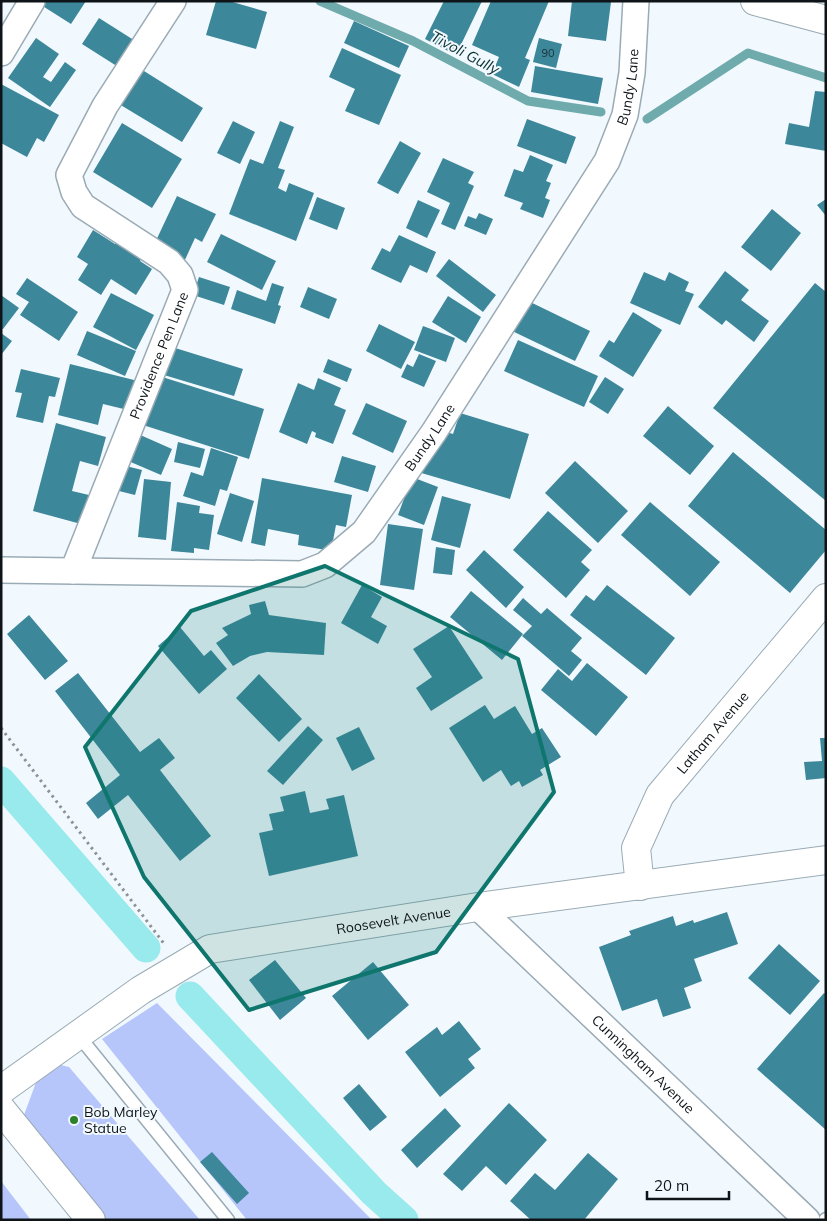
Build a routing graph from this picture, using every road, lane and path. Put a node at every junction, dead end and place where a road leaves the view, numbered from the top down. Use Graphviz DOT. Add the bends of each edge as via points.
graph roads {
  1 [pos="32,1"];
  2 [pos="173,1"];
  3 [pos="636,1"];
  4 [pos="755,1"];
  5 [pos="826,20"];
  6 [pos="1,53"];
  7 [pos="1,570"];
  8 [pos="73,571"];
  9 [pos="826,598"];
  10 [pos="1,728"];
  11 [pos="826,860"];
  12 [pos="640,886"];
  13 [pos="478,907"];
  14 [pos="181,966"];
  15 [pos="78,1035"];
  16 [pos="1,1090"];
  17 [pos="1,1109"];
  18 [pos="91,1220"];
  19 [pos="228,1220"];
  20 [pos="807,1220"];
  1 -- 6 [label="street"];
  2 -- 8 [label="street, Providence Pen Lane" via="105,106 69,175 83,206 169,262 180,275 185,290"];
  3 -- 8 [label="street, Bundy Lane" via="632,73 624,115 607,161 434,432 364,532 325,565 302,574"];
  4 -- 5 [label="main road"];
  7 -- 8 [label="street, Bundy Lane"];
  9 -- 12 [label="main road, Latham Avenue" via="660,795 636,848"];
  10 -- 14 [label="path"];
  11 -- 12 [label="main road, Roosevelt Avenue"];
  12 -- 13 [label="main road, Roosevelt Avenue"];
  13 -- 14 [label="main road, Roosevelt Avenue" via="210,949"];
  13 -- 20 [label="street, Cunningham Avenue"];
  14 -- 15 [label="main road, Roosevelt Avenue"];
  15 -- 16 [label="main road, Roosevelt Avenue"];
  15 -- 19 [label="lane"];
  17 -- 18 [label="main road"];
}
